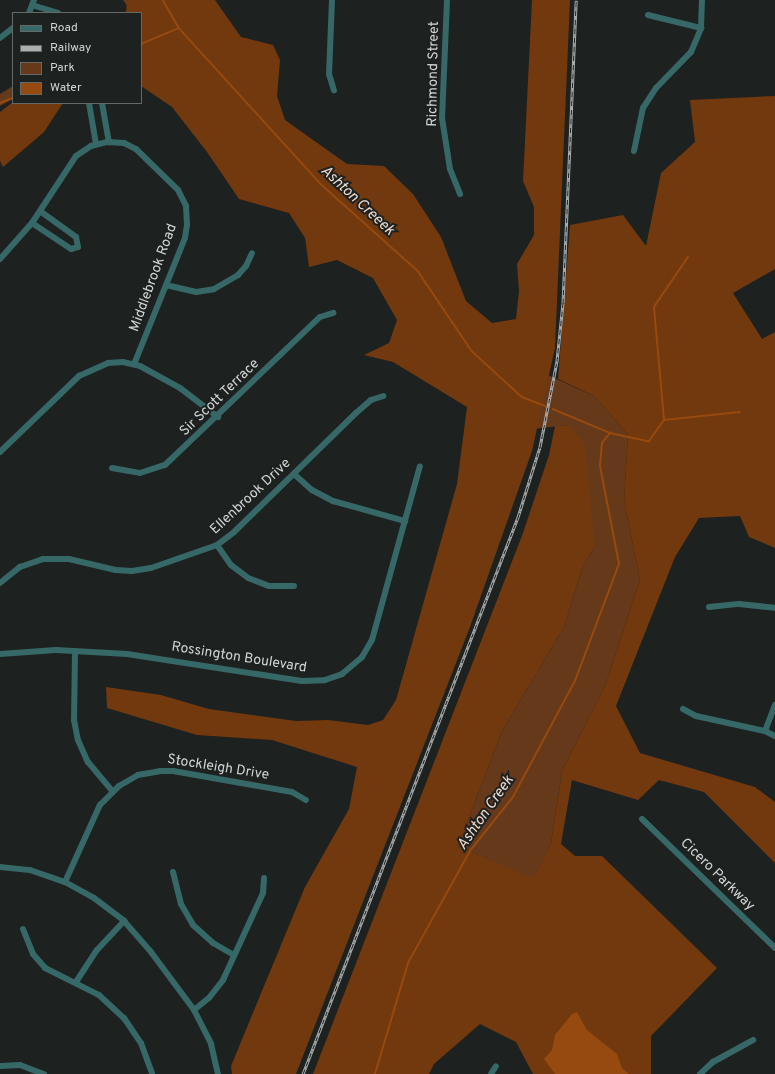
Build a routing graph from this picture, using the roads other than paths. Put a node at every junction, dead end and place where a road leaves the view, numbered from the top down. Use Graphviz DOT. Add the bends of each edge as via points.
graph roads {
  1 [pos="332,0"];
  2 [pos="447,0"];
  3 [pos="702,0"];
  4 [pos="33,3"];
  5 [pos="56,12"];
  6 [pos="648,15"];
  7 [pos="701,28"];
  8 [pos="12,29"];
  9 [pos="0,38"];
  10 [pos="334,90"];
  11 [pos="89,104"];
  12 [pos="102,104"];
  13 [pos="110,142"];
  14 [pos="96,144"];
  15 [pos="634,152"];
  16 [pos="460,194"];
  17 [pos="40,211"];
  18 [pos="32,222"];
  19 [pos="252,253"];
  20 [pos="0,260"];
  21 [pos="166,285"];
  22 [pos="333,313"];
  23 [pos="134,364"];
  24 [pos="383,396"];
  25 [pos="218,417"];
  26 [pos="0,452"];
  27 [pos="420,466"];
  28 [pos="112,468"];
  29 [pos="294,474"];
  30 [pos="405,521"];
  31 [pos="217,545"];
  32 [pos="0,582"];
  33 [pos="294,586"];
  34 [pos="709,607"];
  35 [pos="775,608"];
  36 [pos="75,651"];
  37 [pos="0,654"];
  38 [pos="775,705"];
  39 [pos="683,709"];
  40 [pos="765,732"];
  41 [pos="775,736"];
  42 [pos="112,791"];
  43 [pos="306,800"];
  44 [pos="642,819"];
  45 [pos="0,867"];
  46 [pos="173,872"];
  47 [pos="264,878"];
  48 [pos="65,882"];
  49 [pos="124,921"];
  50 [pos="23,929"];
  51 [pos="775,948"];
  52 [pos="234,955"];
  53 [pos="76,982"];
  54 [pos="194,1010"];
  55 [pos="753,1040"];
  56 [pos="0,1066"];
  57 [pos="496,1066"];
  58 [pos="152,1073"];
  59 [pos="44,1074"];
  60 [pos="218,1074"];
  61 [pos="491,1074"];
  62 [pos="700,1074"];
  1 -- 10 [label="street" via="330,74"];
  2 -- 16 [label="street, Richmond Street" via="442,118 450,169"];
  3 -- 7 [label="street"];
  4 -- 5 [label="street"];
  6 -- 7 [label="street"];
  7 -- 15 [label="street" via="691,52 656,88 643,108"];
  8 -- 9 [label="street"];
  11 -- 14 [label="street"];
  12 -- 13 [label="street"];
  13 -- 14 [label="street, Middlebrook Road"];
  13 -- 21 [label="street, Middlebrook Road" via="131,146 149,159 173,184 186,206 185,238"];
  14 -- 17 [label="street, Middlebrook Road" via="82,151 70,162"];
  17 -- 18 [label="street, Middlebrook Road"];
  17 -- 18 [label="street" via="76,237 78,247 72,249"];
  18 -- 20 [label="street, Middlebrook Road"];
  19 -- 21 [label="street" via="238,275 214,289 196,292"];
  21 -- 23 [label="street, Middlebrook Road"];
  22 -- 25 [label="street, Sir Scott Terrace" via="320,318"];
  23 -- 25 [label="street" via="180,388"];
  23 -- 26 [label="street" via="112,362 87,371"];
  24 -- 29 [label="street, Ellenbrook Drive" via="371,400"];
  25 -- 28 [label="street, Sir Scott Terrace" via="178,456 158,469 130,473"];
  27 -- 30 [label="street, Rossington Boulevard"];
  29 -- 30 [label="street" via="312,490 333,501"];
  29 -- 31 [label="street, Ellenbrook Drive"];
  30 -- 36 [label="street, Rossington Boulevard" via="372,640 362,657 342,674 325,680 302,681 154,657"];
  31 -- 32 [label="street, Ellenbrook Drive" via="151,568 132,571 116,570 69,559 43,559 20,567"];
  31 -- 33 [label="street" via="231,565 248,578 269,586"];
  34 -- 35 [label="street" via="739,604"];
  36 -- 37 [label="street, Rossington Boulevard"];
  36 -- 42 [label="street" via="74,720 78,740 88,762"];
  38 -- 40 [label="street"];
  39 -- 40 [label="street" via="696,716"];
  40 -- 41 [label="street"];
  42 -- 43 [label="street, Stockleigh Drive" via="138,775 173,771 292,792"];
  42 -- 48 [label="street, Stockleigh Drive" via="94,816"];
  44 -- 51 [label="street, Cicero Parkway"];
  45 -- 48 [label="street" via="30,870"];
  46 -- 52 [label="street" via="181,904 193,925 213,943"];
  47 -- 52 [label="street" via="263,893"];
  48 -- 49 [label="street" via="94,898"];
  49 -- 53 [label="street" via="97,950"];
  49 -- 54 [label="street" via="151,952"];
  50 -- 53 [label="street" via="38,961 54,974"];
  52 -- 54 [label="street" via="220,986"];
  53 -- 58 [label="street" via="99,995 124,1018 141,1043"];
  54 -- 60 [label="street" via="211,1044"];
  55 -- 62 [label="street" via="714,1062"];
  56 -- 59 [label="street" via="20,1065"];
  57 -- 61 [label="street"];
}
